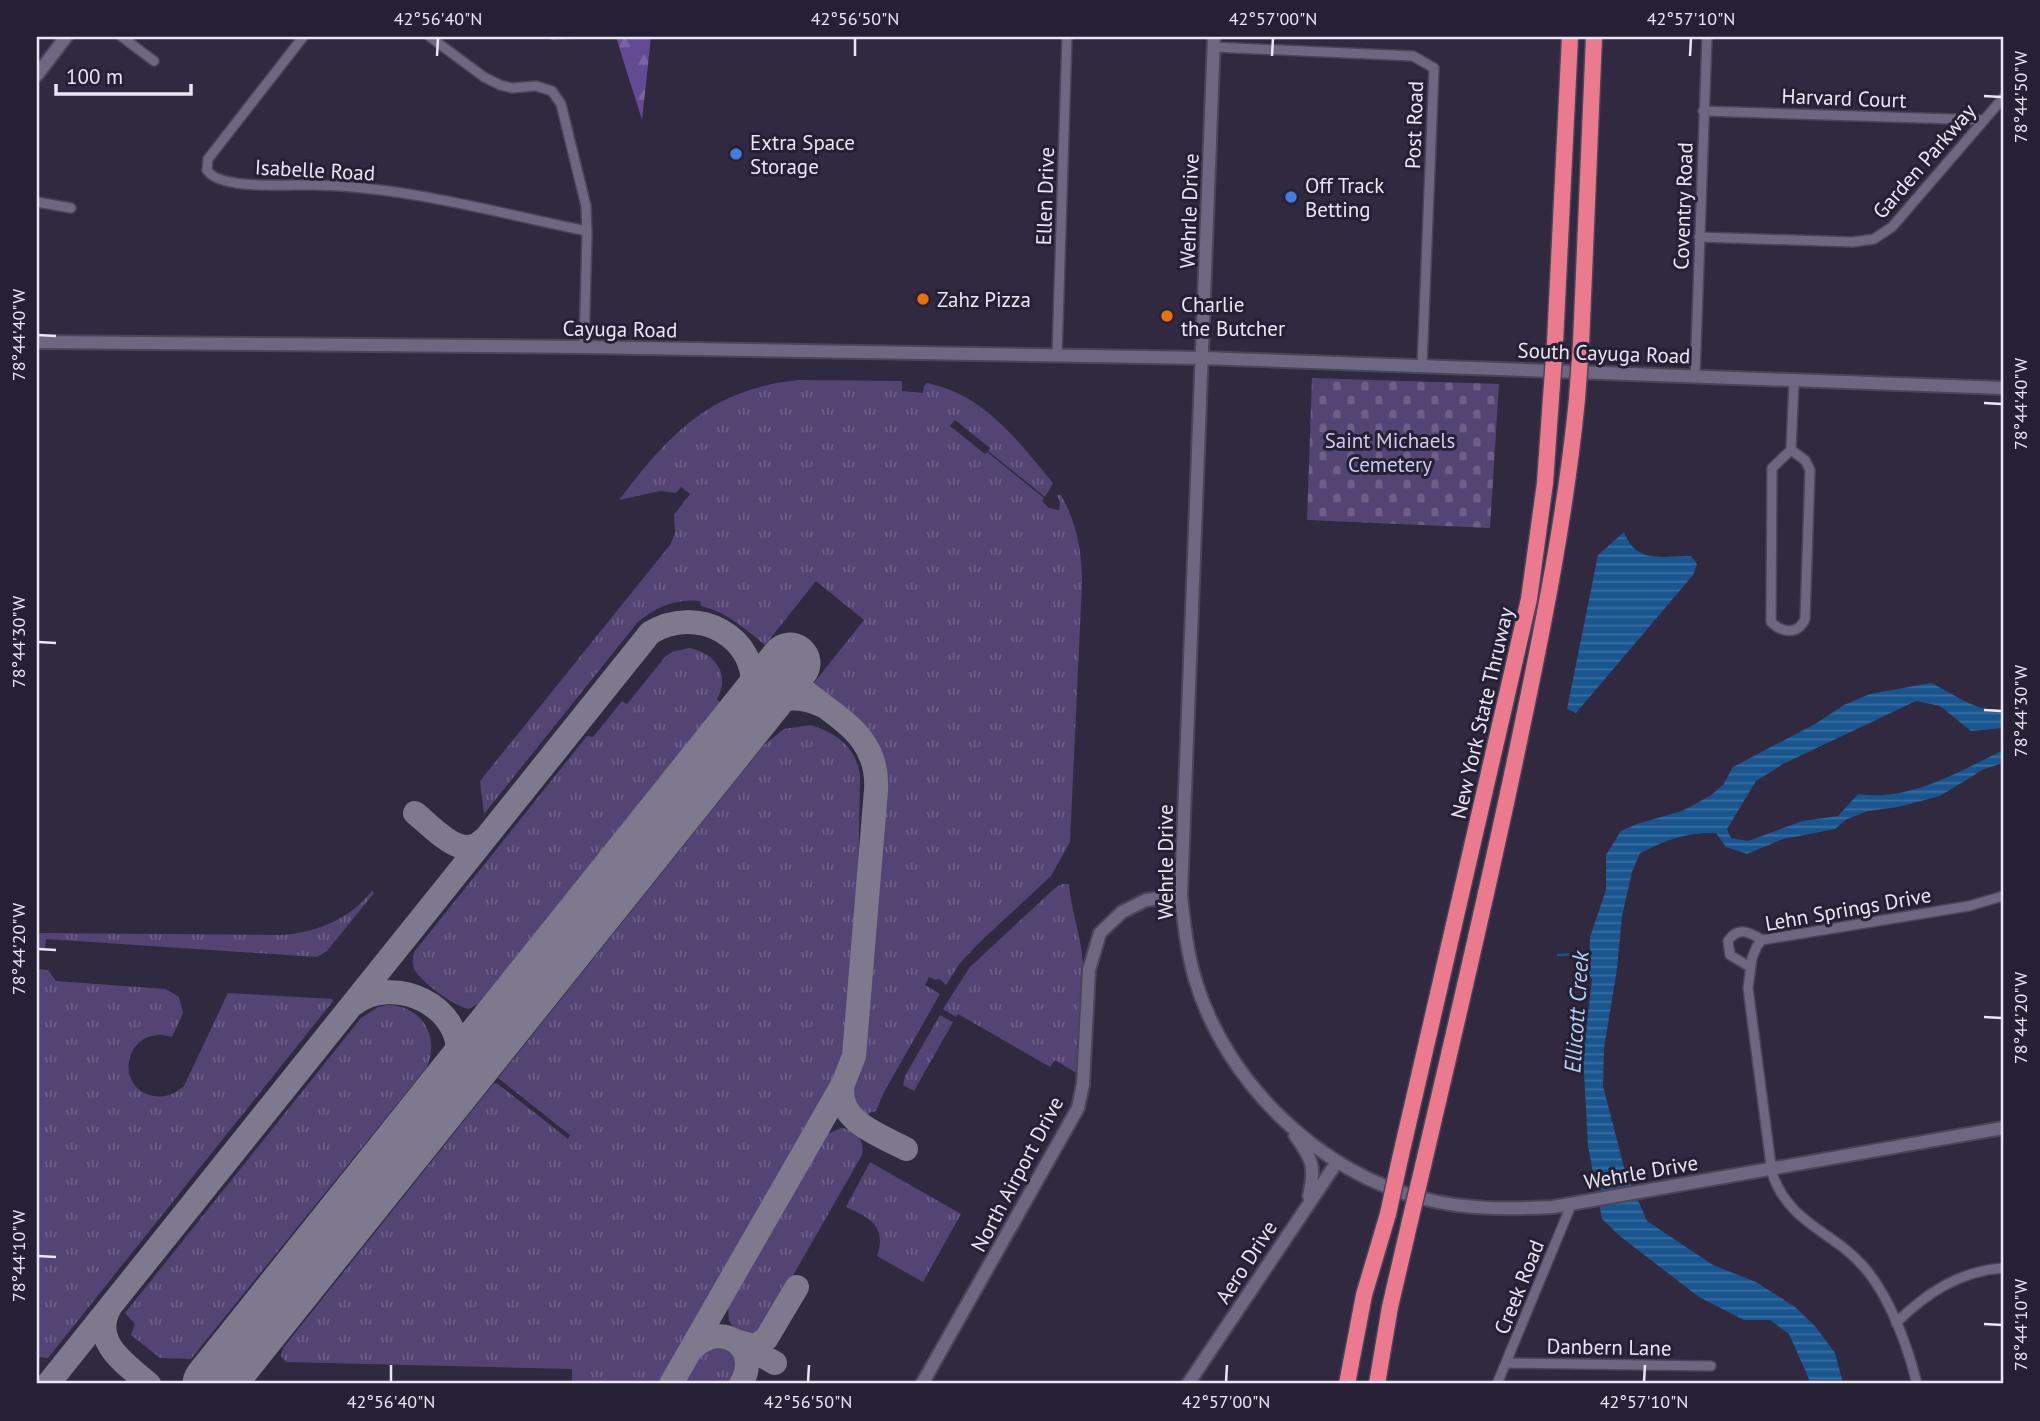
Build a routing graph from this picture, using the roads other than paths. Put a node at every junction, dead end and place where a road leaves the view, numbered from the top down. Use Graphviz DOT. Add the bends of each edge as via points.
graph roads {
  1 [pos="66,37"];
  2 [pos="122,37"];
  3 [pos="303,37"];
  4 [pos="430,37"];
  5 [pos="1067,37"];
  6 [pos="1570,37"];
  7 [pos="1594,37"];
  8 [pos="1707,37"];
  9 [pos="1214,42"];
  10 [pos="154,61"];
  11 [pos="37,75"];
  12 [pos="2003,98"];
  13 [pos="1703,111"];
  14 [pos="1984,120"];
  15 [pos="37,202"];
  16 [pos="71,208"];
  17 [pos="587,232"];
  18 [pos="1699,237"];
  19 [pos="37,342"];
  20 [pos="584,348"];
  21 [pos="1057,355"];
  22 [pos="1203,358"];
  23 [pos="1422,366"];
  24 [pos="1695,376"];
  25 [pos="1794,381"];
  26 [pos="2003,388"];
  27 [pos="1791,450"];
  28 [pos="1181,895"];
  29 [pos="2003,896"];
  30 [pos="1762,940"];
  31 [pos="1750,967"];
  32 [pos="1282,1118"];
  33 [pos="2003,1128"];
  34 [pos="1337,1162"];
  35 [pos="1772,1169"];
  36 [pos="1308,1203"];
  37 [pos="1572,1203"];
  38 [pos="2003,1268"];
  39 [pos="1896,1323"];
  40 [pos="1507,1363"];
  41 [pos="1711,1366"];
  42 [pos="1915,1374"];
  43 [pos="922,1384"];
  44 [pos="1188,1384"];
  45 [pos="1347,1384"];
  46 [pos="1377,1384"];
  47 [pos="1497,1384"];
  48 [pos="1917,1384"];
  49 [pos="1925,1384"];
  1 -- 11 [label="street"];
  2 -- 10 [label="street"];
  3 -- 17 [label="street, Isabelle Road" via="208,159 210,175 239,184 358,186"];
  4 -- 17 [label="street" via="490,81 552,91 561,104 586,206"];
  5 -- 21 [label="street, Ellen Drive"];
  6 -- 45 [label="highway, New York State Thruway, bridge" via="1545,483 1529,599 1388,1214 1364,1295"];
  7 -- 46 [label="highway, New York State Thruway, bridge" via="1581,344 1570,473 1556,562 1503,819 1390,1307"];
  8 -- 13 [label="street, Coventry Road"];
  9 -- 22 [label="street, Wehrle Drive"];
  9 -- 23 [label="street, Post Road" via="1413,56 1434,68"];
  12 -- 14 [label="street, Garden Parkway"];
  13 -- 14 [label="street, Harvard Court"];
  13 -- 18 [label="street, Coventry Road"];
  14 -- 18 [label="street, Garden Parkway" via="1892,227 1874,239"];
  15 -- 16 [label="street"];
  17 -- 20 [label="street"];
  18 -- 24 [label="street, Coventry Road"];
  19 -- 20 [label="street, Cayuga Road"];
  20 -- 21 [label="street, Cayuga Road"];
  21 -- 22 [label="street, Cayuga Road"];
  22 -- 23 [label="street, South Cayuga Road"];
  22 -- 28 [label="street, Wehrle Drive"];
  23 -- 24 [label="street, South Cayuga Road"];
  24 -- 25 [label="street, South Cayuga Road"];
  25 -- 26 [label="street, South Cayuga Road"];
  25 -- 27 [label="street"];
  27 -- 27 [label="street" via="1810,470 1805,619 1802,626 1787,631 1770,622 1772,468"];
  28 -- 32 [label="street, Wehrle Drive" via="1186,945 1217,1032"];
  28 -- 43 [label="street, North Airport Drive" via="1146,900 1122,912 1100,933 1089,970 1083,1084 1077,1108"];
  29 -- 30 [label="street, Lehn Springs Drive" via="1969,906"];
  30 -- 31 [label="street, Lehn Springs Drive"];
  30 -- 31 [label="street" via="1744,931 1728,941 1730,955"];
  31 -- 35 [label="street, Lehn Springs Drive" via="1748,988"];
  32 -- 34 [label="street, Wehrle Drive"];
  32 -- 36 [label="street" via="1310,1155 1313,1179"];
  33 -- 35 [label="street, Wehrle Drive"];
  34 -- 36 [label="street, Aero Drive"];
  34 -- 37 [label="street, Wehrle Drive" via="1398,1191 1452,1204 1496,1209"];
  35 -- 37 [label="street, Wehrle Drive"];
  35 -- 39 [label="street, Lehn Springs Drive" via="1776,1185 1794,1212 1865,1268"];
  36 -- 44 [label="street, Aero Drive"];
  37 -- 40 [label="street, Creek Road"];
  38 -- 39 [label="street" via="1942,1286"];
  39 -- 42 [label="street, Lehn Springs Drive"];
  40 -- 41 [label="street, Danbern Lane"];
  40 -- 47 [label="street, Creek Road"];
  42 -- 48 [label="street, Lehn Springs Drive"];
  42 -- 49 [label="street"];
}
